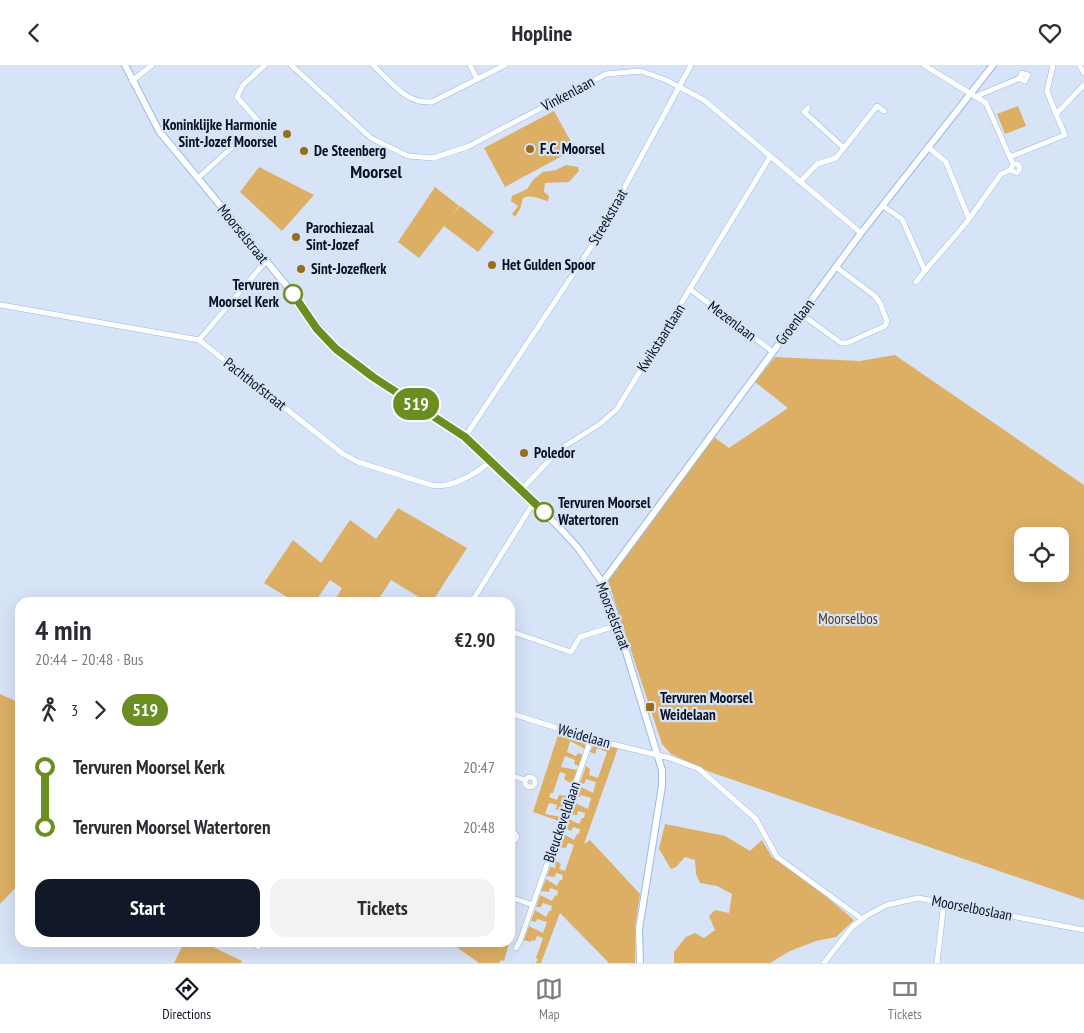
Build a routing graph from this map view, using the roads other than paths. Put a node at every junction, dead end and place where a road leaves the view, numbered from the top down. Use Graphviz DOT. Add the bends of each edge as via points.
graph roads {
  1 [pos="125,65"];
  2 [pos="152,65"];
  3 [pos="264,65"];
  4 [pos="291,65"];
  5 [pos="373,65"];
  6 [pos="470,65"];
  7 [pos="505,65"];
  8 [pos="691,65"];
  9 [pos="924,65"];
  10 [pos="992,65"];
  11 [pos="1054,65"];
  12 [pos="1080,66"];
  13 [pos="1084,73"];
  14 [pos="1020,78"];
  15 [pos="477,79"];
  16 [pos="132,81"];
  17 [pos="1084,85"];
  18 [pos="679,87"];
  19 [pos="974,94"];
  20 [pos="808,108"];
  21 [pos="884,111"];
  22 [pos="1056,114"];
  23 [pos="266,130"];
  24 [pos="238,143"];
  25 [pos="928,147"];
  26 [pos="844,148"];
  27 [pos="770,157"];
  28 [pos="1010,157"];
  29 [pos="1013,164"];
  30 [pos="1010,170"];
  31 [pos="198,178"];
  32 [pos="800,182"];
  33 [pos="883,206"];
  34 [pos="969,219"];
  35 [pos="862,233"];
  36 [pos="266,261"];
  37 [pos="836,267"];
  38 [pos="925,271"];
  39 [pos="916,282"];
  40 [pos="691,290"];
  41 [pos="1,305"];
  42 [pos="801,314"];
  43 [pos="199,340"];
  44 [pos="773,351"];
  45 [pos="465,437"];
  46 [pos="491,461"];
  47 [pos="521,490"];
  48 [pos="534,502"];
  49 [pos="602,583"];
  50 [pos="474,597"];
  51 [pos="618,625"];
  52 [pos="515,633"];
  53 [pos="515,715"];
  54 [pos="591,739"];
  55 [pos="659,756"];
  56 [pos="515,777"];
  57 [pos="525,780"];
  58 [pos="515,899"];
  59 [pos="944,902"];
  60 [pos="533,905"];
  61 [pos="862,919"];
  62 [pos="1084,930"];
  63 [pos="516,947"];
  64 [pos="640,963"];
  65 [pos="824,963"];
  66 [pos="937,963"];
  1 -- 16 [label="street, Moorselstraat"];
  2 -- 16 [label="street"];
  3 -- 23 [label="street" via="243,85 237,97"];
  4 -- 18 [label="street, Vinkenlaan" via="371,139 408,156 432,158 467,147 606,74 640,71"];
  5 -- 15 [label="street" via="410,100 421,103 432,102"];
  6 -- 15 [label="street"];
  7 -- 15 [label="street"];
  8 -- 18 [label="street, Streekstraat"];
  9 -- 19 [label="street"];
  10 -- 19 [label="street, Groenlaan"];
  11 -- 22 [label="street" via="1047,91"];
  12 -- 13 [label="street"];
  14 -- 19 [label="street"];
  16 -- 31 [label="street, Moorselstraat" via="152,121"];
  17 -- 22 [label="street"];
  18 -- 27 [label="street, Vinkenlaan" via="704,100"];
  18 -- 45 [label="street, Streekstraat" via="597,238"];
  19 -- 25 [label="street, Groenlaan"];
  19 -- 28 [label="street" via="991,109"];
  20 -- 26 [label="street" via="804,112"];
  21 -- 26 [label="street" via="878,106"];
  22 -- 28 [label="street" via="1065,135"];
  24 -- 31 [label="street"];
  25 -- 33 [label="street, Groenlaan"];
  25 -- 34 [label="street" via="946,162"];
  26 -- 32 [label="street" via="833,161 817,164"];
  27 -- 32 [label="street, Vinkenlaan"];
  27 -- 40 [label="street, Kwikstaartlaan"];
  28 -- 29 [label="street"];
  29 -- 30 [label="street"];
  29 -- 30 [label="street" via="1020,166 1019,171 1014,173"];
  30 -- 34 [label="street" via="1001,174"];
  31 -- 36 [label="street, Moorselstraat"];
  32 -- 35 [label="street, Vinkenlaan"];
  33 -- 35 [label="street, Groenlaan"];
  33 -- 38 [label="street" via="902,219"];
  34 -- 38 [label="street"];
  35 -- 37 [label="street, Groenlaan"];
  36 -- 43 [label="street"];
  36 -- 45 [label="street, Moorselstraat" via="336,349"];
  37 -- 42 [label="street, Groenlaan"];
  37 -- 42 [label="street" via="875,296 887,321 885,326 841,343"];
  38 -- 39 [label="street"];
  40 -- 44 [label="street, Mezenlaan"];
  40 -- 47 [label="street, Kwikstaartlaan" via="617,409 600,424 560,449"];
  41 -- 43 [label="street, Pachthofstraat"];
  42 -- 44 [label="street, Groenlaan"];
  43 -- 46 [label="street, Pachthofstraat" via="343,454 358,462 442,487"];
  44 -- 49 [label="street, Groenlaan"];
  45 -- 46 [label="street, Moorselstraat"];
  46 -- 47 [label="street, Moorselstraat"];
  47 -- 48 [label="street, Moorselstraat"];
  48 -- 49 [label="street, Moorselstraat" via="573,542"];
  48 -- 50 [label="street"];
  49 -- 51 [label="street, Moorselstraat"];
  51 -- 52 [label="street" via="580,637 571,652"];
  51 -- 55 [label="street, Moorselstraat"];
  53 -- 54 [label="street, Weidelaan"];
  54 -- 55 [label="street, Weidelaan"];
  54 -- 60 [label="street, Bleuckeveldlaan"];
  55 -- 61 [label="street, Weidelaan" via="701,770 756,819 777,857"];
  55 -- 64 [label="street, Moorselstraat" via="663,780 639,929"];
  56 -- 57 [label="street"];
  58 -- 60 [label="street"];
  59 -- 61 [label="street, Moorselboslaan" via="918,899 895,902"];
  59 -- 62 [label="street, Moorselboslaan"];
  59 -- 66 [label="street"];
  60 -- 63 [label="street, Bleuckeveldlaan"];
  61 -- 65 [label="street, Moorselboslaan"];
}
